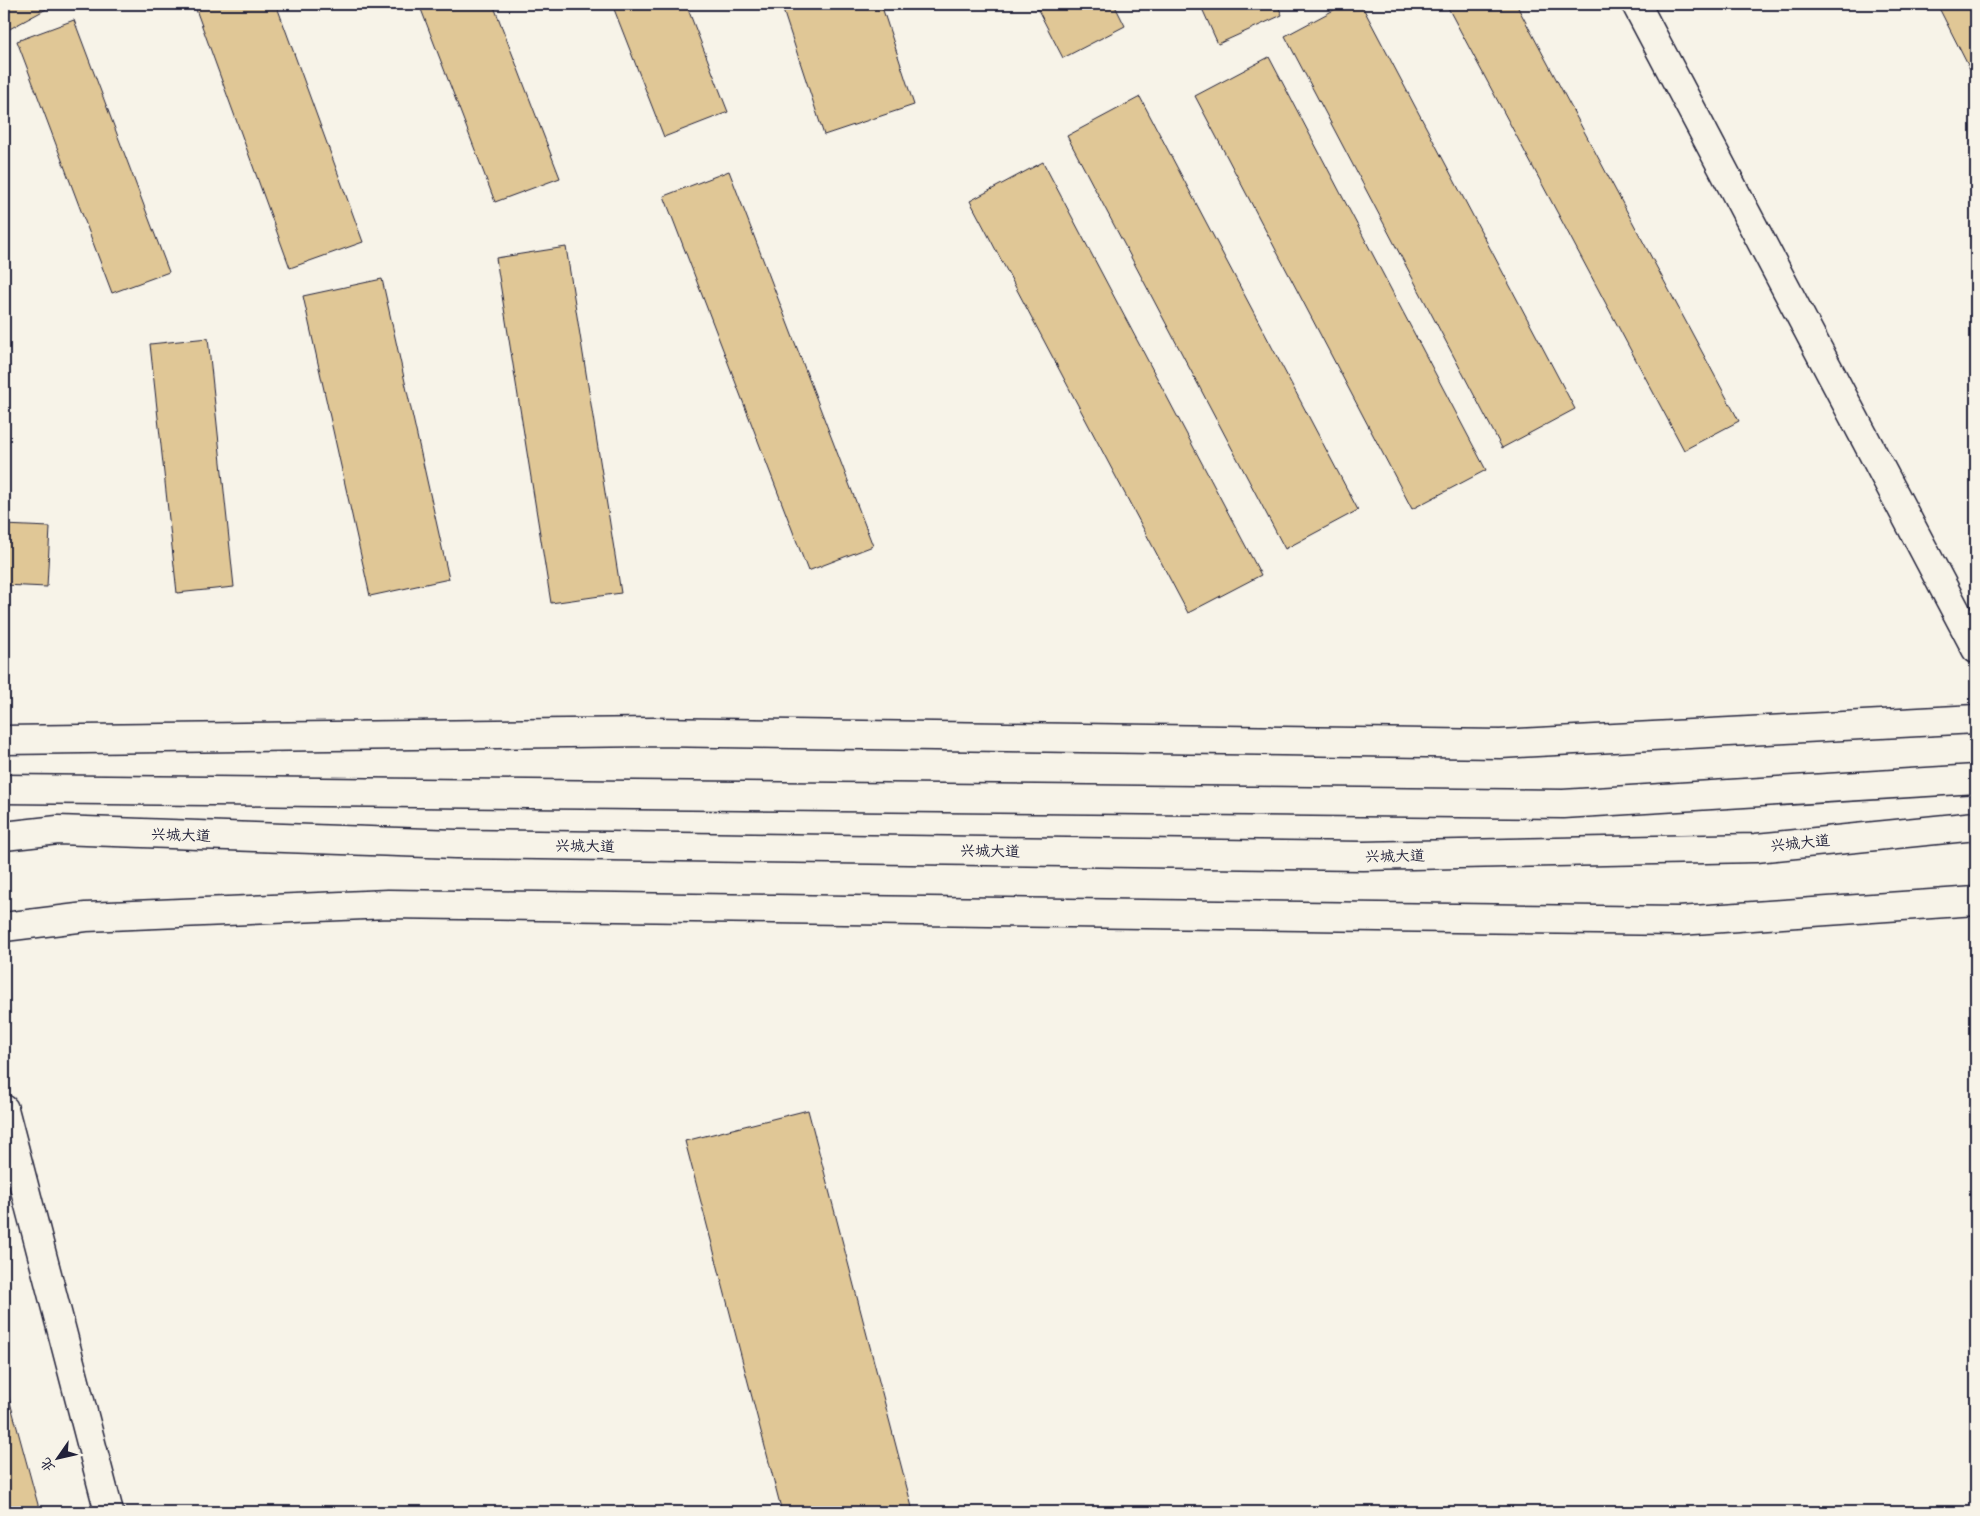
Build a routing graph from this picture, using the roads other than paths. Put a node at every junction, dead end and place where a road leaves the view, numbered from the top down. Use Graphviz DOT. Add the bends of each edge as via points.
graph roads {
  1 [pos="1636,4"];
  2 [pos="1976,649"];
  3 [pos="1976,719"];
  4 [pos="4,740"];
  5 [pos="1976,779"];
  6 [pos="4,789"];
  7 [pos="1976,826"];
  8 [pos="4,836"];
  9 [pos="1976,901"];
  10 [pos="4,926"];
  11 [pos="4,1110"];
  12 [pos="110,1512"];
  1 -- 2 [label="street"];
  3 -- 4 [label="street" via="1500,744 654,732"];
  5 -- 6 [label="street" via="1563,804"];
  7 -- 8 [label="street, 兴城大道" via="1756,848 1364,856 456,844 58,830"];
  9 -- 10 [label="street" via="1679,921 388,904 86,917"];
  11 -- 12 [label="street"];
}
